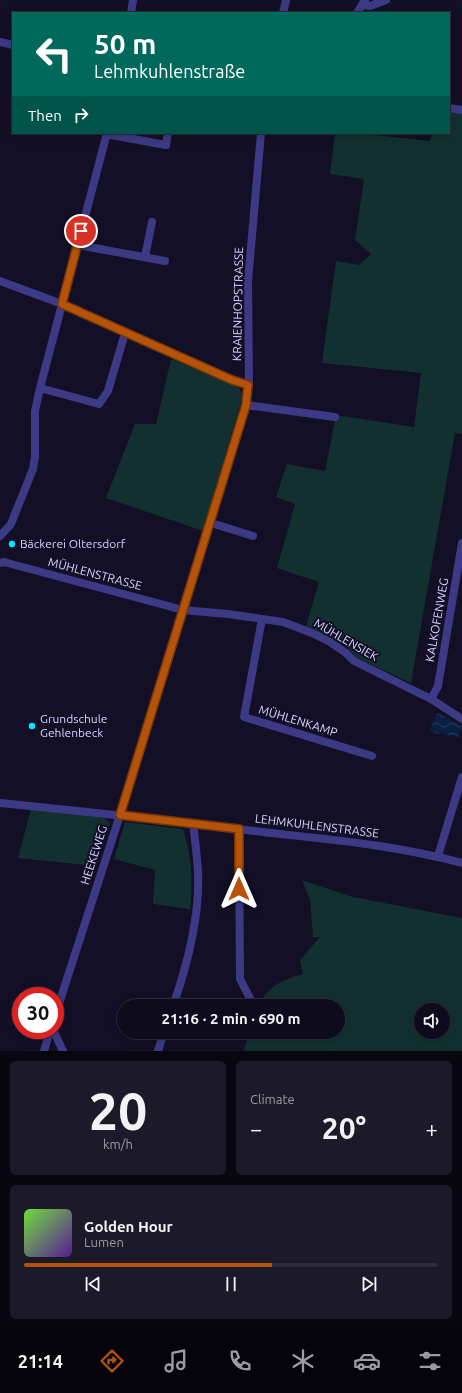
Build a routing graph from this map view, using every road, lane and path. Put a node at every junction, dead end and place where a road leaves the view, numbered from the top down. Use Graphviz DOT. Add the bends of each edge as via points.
graph roads {
  1 [pos="133,0"];
  2 [pos="286,0"];
  3 [pos="386,0"];
  4 [pos="364,2"];
  5 [pos="131,12"];
  6 [pos="283,12"];
  7 [pos="358,12"];
  8 [pos="0,42"];
  9 [pos="12,44"];
  10 [pos="450,108"];
  11 [pos="462,110"];
  12 [pos="106,134"];
  13 [pos="111,134"];
  14 [pos="168,134"];
  15 [pos="261,134"];
  16 [pos="152,222"];
  17 [pos="78,245"];
  18 [pos="145,257"];
  19 [pos="165,261"];
  20 [pos="0,281"];
  21 [pos="62,304"];
  22 [pos="125,333"];
  23 [pos="248,385"];
  24 [pos="40,388"];
  25 [pos="246,405"];
  26 [pos="335,417"];
  27 [pos="210,522"];
  28 [pos="0,536"];
  29 [pos="253,536"];
  30 [pos="462,543"];
  31 [pos="0,563"];
  32 [pos="183,610"];
  33 [pos="262,619"];
  34 [pos="431,699"];
  35 [pos="462,719"];
  36 [pos="372,756"];
  37 [pos="462,777"];
  38 [pos="0,803"];
  39 [pos="120,815"];
  40 [pos="193,823"];
  41 [pos="239,829"];
  42 [pos="438,856"];
  43 [pos="462,863"];
  44 [pos="64,988"];
  45 [pos="175,999"];
  46 [pos="250,999"];
  47 [pos="48,1039"];
  48 [pos="57,1039"];
  49 [pos="162,1039"];
  50 [pos="44,1051"];
  51 [pos="63,1051"];
  52 [pos="158,1051"];
  1 -- 5 [label="street"];
  2 -- 6 [label="street"];
  3 -- 4 [label="street" via="370,6"];
  4 -- 7 [label="street"];
  8 -- 9 [label="street"];
  10 -- 11 [label="street"];
  12 -- 17 [label="street"];
  13 -- 14 [label="street" via="166,145"];
  15 -- 23 [label="street, KRAIENHOPSTRASSE" via="248,281"];
  16 -- 18 [label="street"];
  17 -- 18 [label="street"];
  17 -- 21 [label="street"];
  18 -- 19 [label="street"];
  20 -- 21 [label="street"];
  21 -- 22 [label="street"];
  21 -- 24 [label="street"];
  22 -- 23 [label="street"];
  22 -- 24 [label="street" via="108,391 99,404"];
  23 -- 25 [label="street, KRAIENHOPSTRASSE"];
  24 -- 28 [label="street" via="35,411 33,469 11,524"];
  25 -- 26 [label="street"];
  25 -- 27 [label="street, KRAIENHOPSTRASSE"];
  27 -- 29 [label="street"];
  27 -- 32 [label="street, KRAIENHOPSTRASSE"];
  30 -- 34 [label="street, KALKOFENWEG" via="438,686"];
  31 -- 32 [label="street, MÜHLENSTRASSE"];
  32 -- 33 [label="street, MÜHLENSIEK"];
  32 -- 39 [label="street, HEEKEWEG"];
  33 -- 34 [label="street, MÜHLENSIEK" via="283,622 312,633 341,649 354,662"];
  33 -- 36 [label="street, MÜHLENKAMP" via="244,717"];
  34 -- 35 [label="street, MÜHLENSIEK"];
  37 -- 42 [label="street"];
  38 -- 39 [label="street, LEHMKUHLENSTRASSE"];
  39 -- 40 [label="street, LEHMKUHLENSTRASSE"];
  39 -- 44 [label="street, HEEKEWEG"];
  40 -- 41 [label="street, LEHMKUHLENSTRASSE"];
  40 -- 45 [label="street" via="198,892 192,933"];
  41 -- 42 [label="street, LEHMKUHLENSTRASSE"];
  41 -- 46 [label="street" via="240,979"];
  42 -- 43 [label="street, LEHMKUHLENSTRASSE"];
  47 -- 50 [label="street"];
  48 -- 51 [label="street"];
  49 -- 52 [label="street"];
}
